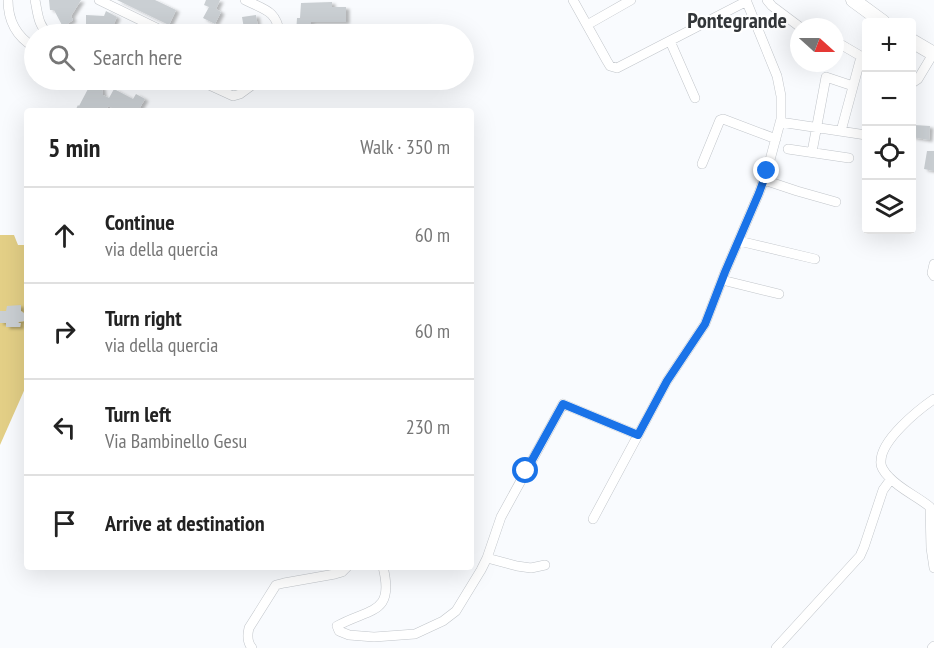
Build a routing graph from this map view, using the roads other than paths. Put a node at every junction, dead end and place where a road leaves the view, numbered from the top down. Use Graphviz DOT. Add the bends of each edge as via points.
graph roads {
  1 [pos="8,0"];
  2 [pos="35,0"];
  3 [pos="99,0"];
  4 [pos="245,0"];
  5 [pos="573,0"];
  6 [pos="632,0"];
  7 [pos="747,0"];
  8 [pos="767,0"];
  9 [pos="853,0"];
  10 [pos="878,18"];
  11 [pos="790,19"];
  12 [pos="40,24"];
  13 [pos="148,24"];
  14 [pos="278,24"];
  15 [pos="587,25"];
  16 [pos="24,40"];
  17 [pos="670,41"];
  18 [pos="916,43"];
  19 [pos="844,46"];
  20 [pos="934,54"];
  21 [pos="862,57"];
  22 [pos="862,63"];
  23 [pos="916,80"];
  24 [pos="853,86"];
  25 [pos="220,90"];
  26 [pos="245,90"];
  27 [pos="695,98"];
  28 [pos="780,122"];
  29 [pos="816,128"];
  30 [pos="841,131"];
  31 [pos="862,134"];
  32 [pos="776,139"];
  33 [pos="789,149"];
  34 [pos="812,152"];
  35 [pos="849,159"];
  36 [pos="702,165"];
  37 [pos="764,180"];
  38 [pos="836,202"];
  39 [pos="739,241"];
  40 [pos="815,259"];
  41 [pos="934,264"];
  42 [pos="934,276"];
  43 [pos="722,279"];
  44 [pos="779,294"];
  45 [pos="934,399"];
  46 [pos="638,435"];
  47 [pos="891,479"];
  48 [pos="593,519"];
  49 [pos="487,558"];
  50 [pos="545,565"];
  51 [pos="934,568"];
  52 [pos="344,570"];
  53 [pos="384,570"];
  54 [pos="252,648"];
  55 [pos="776,648"];
  1 -- 16 [label="street" via="12,20"];
  2 -- 12 [label="street"];
  3 -- 13 [label="street"];
  4 -- 14 [label="street" via="273,15"];
  5 -- 15 [label="street"];
  6 -- 15 [label="street"];
  7 -- 17 [label="street"];
  7 -- 28 [label="street" via="777,76"];
  8 -- 11 [label="street"];
  9 -- 10 [label="street"];
  15 -- 17 [label="street" via="610,66 617,68"];
  17 -- 27 [label="street"];
  18 -- 20 [label="street"];
  19 -- 21 [label="street"];
  20 -- 23 [label="street"];
  22 -- 24 [label="street"];
  24 -- 29 [label="street" via="826,77"];
  24 -- 30 [label="street"];
  25 -- 26 [label="street" via="233,96"];
  28 -- 29 [label="street"];
  28 -- 32 [label="street"];
  29 -- 30 [label="street"];
  29 -- 34 [label="street"];
  30 -- 31 [label="street"];
  32 -- 36 [label="street" via="720,120"];
  32 -- 37 [label="street"];
  33 -- 34 [label="street"];
  34 -- 35 [label="street"];
  37 -- 38 [label="street"];
  37 -- 39 [label="street"];
  39 -- 40 [label="street"];
  39 -- 43 [label="street"];
  41 -- 42 [label="street"];
  43 -- 44 [label="street"];
  43 -- 46 [label="street" via="705,324 667,381"];
  45 -- 47 [label="street" via="896,432 885,449 880,461"];
  46 -- 48 [label="street"];
  46 -- 49 [label="street" via="563,404 501,517"];
  47 -- 51 [label="street" via="930,507"];
  47 -- 55 [label="street" via="883,490 860,556"];
  49 -- 50 [label="street" via="531,568"];
  49 -- 53 [label="street" via="456,611 443,621 415,634 374,637 339,631 337,626 379,607 387,584"];
  52 -- 54 [label="street" via="276,585 249,628 248,644"];
}
